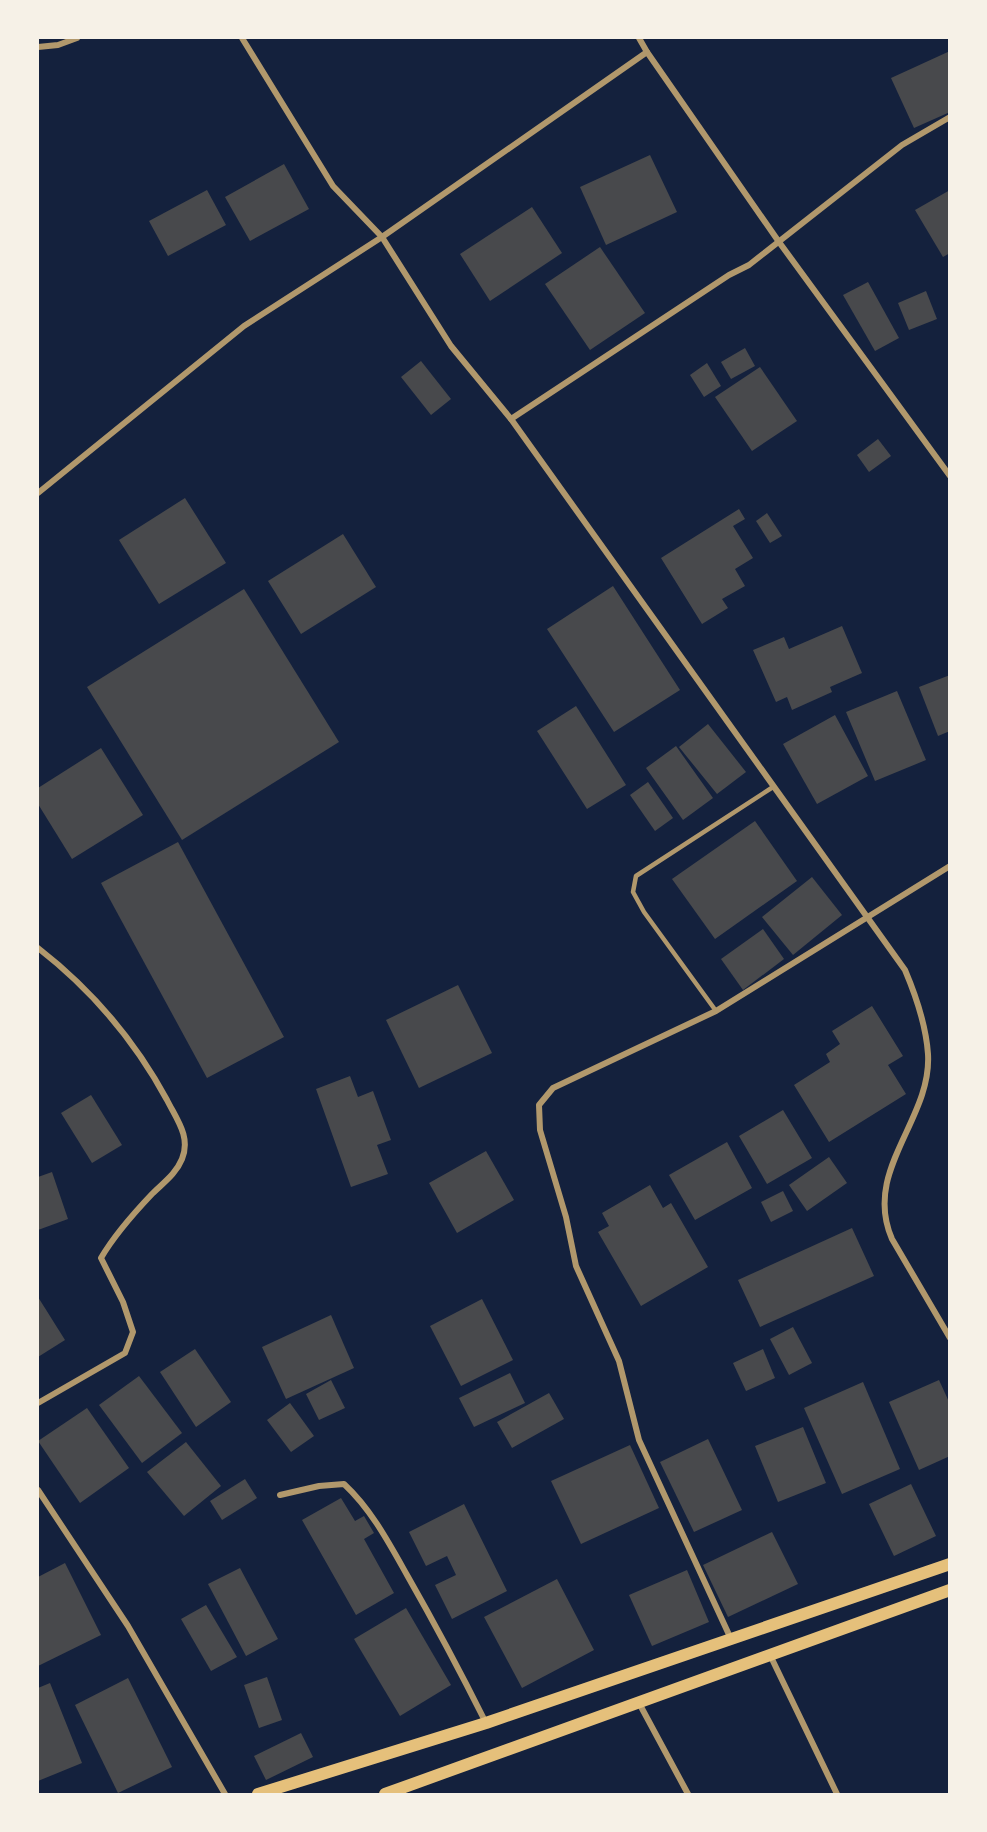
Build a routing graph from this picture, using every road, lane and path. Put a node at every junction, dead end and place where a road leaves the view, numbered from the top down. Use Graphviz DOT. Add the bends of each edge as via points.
graph roads {
  1 [pos="76,38"];
  2 [pos="242,38"];
  3 [pos="639,38"];
  4 [pos="38,47"];
  5 [pos="647,52"];
  6 [pos="950,117"];
  7 [pos="382,237"];
  8 [pos="779,242"];
  9 [pos="511,419"];
  10 [pos="950,476"];
  11 [pos="38,493"];
  12 [pos="773,787"];
  13 [pos="950,866"];
  14 [pos="868,915"];
  15 [pos="38,948"];
  16 [pos="716,1011"];
  17 [pos="950,1338"];
  18 [pos="38,1403"];
  19 [pos="38,1490"];
  20 [pos="280,1495"];
  21 [pos="950,1564"];
  22 [pos="950,1590"];
  23 [pos="731,1639"];
  24 [pos="771,1657"];
  25 [pos="639,1703"];
  26 [pos="486,1723"];
  27 [pos="225,1794"];
  28 [pos="258,1794"];
  29 [pos="384,1794"];
  30 [pos="688,1794"];
  31 [pos="837,1794"];
  1 -- 4 [label="street"];
  2 -- 7 [label="street" via="333,186"];
  3 -- 5 [label="street"];
  5 -- 7 [label="street"];
  5 -- 8 [label="street"];
  6 -- 8 [label="street" via="894,151"];
  7 -- 9 [label="street" via="451,346"];
  7 -- 11 [label="street" via="244,326"];
  8 -- 9 [label="street"];
  8 -- 10 [label="street"];
  9 -- 12 [label="street"];
  12 -- 14 [label="street"];
  12 -- 16 [label="lane" via="636,876 633,892 644,912"];
  13 -- 14 [label="street"];
  14 -- 16 [label="street"];
  14 -- 17 [label="street" via="905,970 928,1056 923,1087 888,1175 885,1222"];
  15 -- 18 [label="street" via="66,970 124,1031 147,1063 182,1128 186,1145 181,1161 167,1180 114,1236 101,1258 133,1332 125,1353"];
  16 -- 23 [label="street" via="553,1088 539,1105 540,1130 576,1266 619,1361 639,1440"];
  19 -- 27 [label="street" via="128,1626"];
  20 -- 26 [label="street" via="344,1484 357,1497 424,1604"];
  21 -- 23 [label="main road"];
  22 -- 24 [label="main road"];
  23 -- 26 [label="main road"];
  24 -- 25 [label="main road"];
  24 -- 31 [label="street"];
  25 -- 29 [label="main road"];
  25 -- 30 [label="street"];
  26 -- 28 [label="main road"];
}
